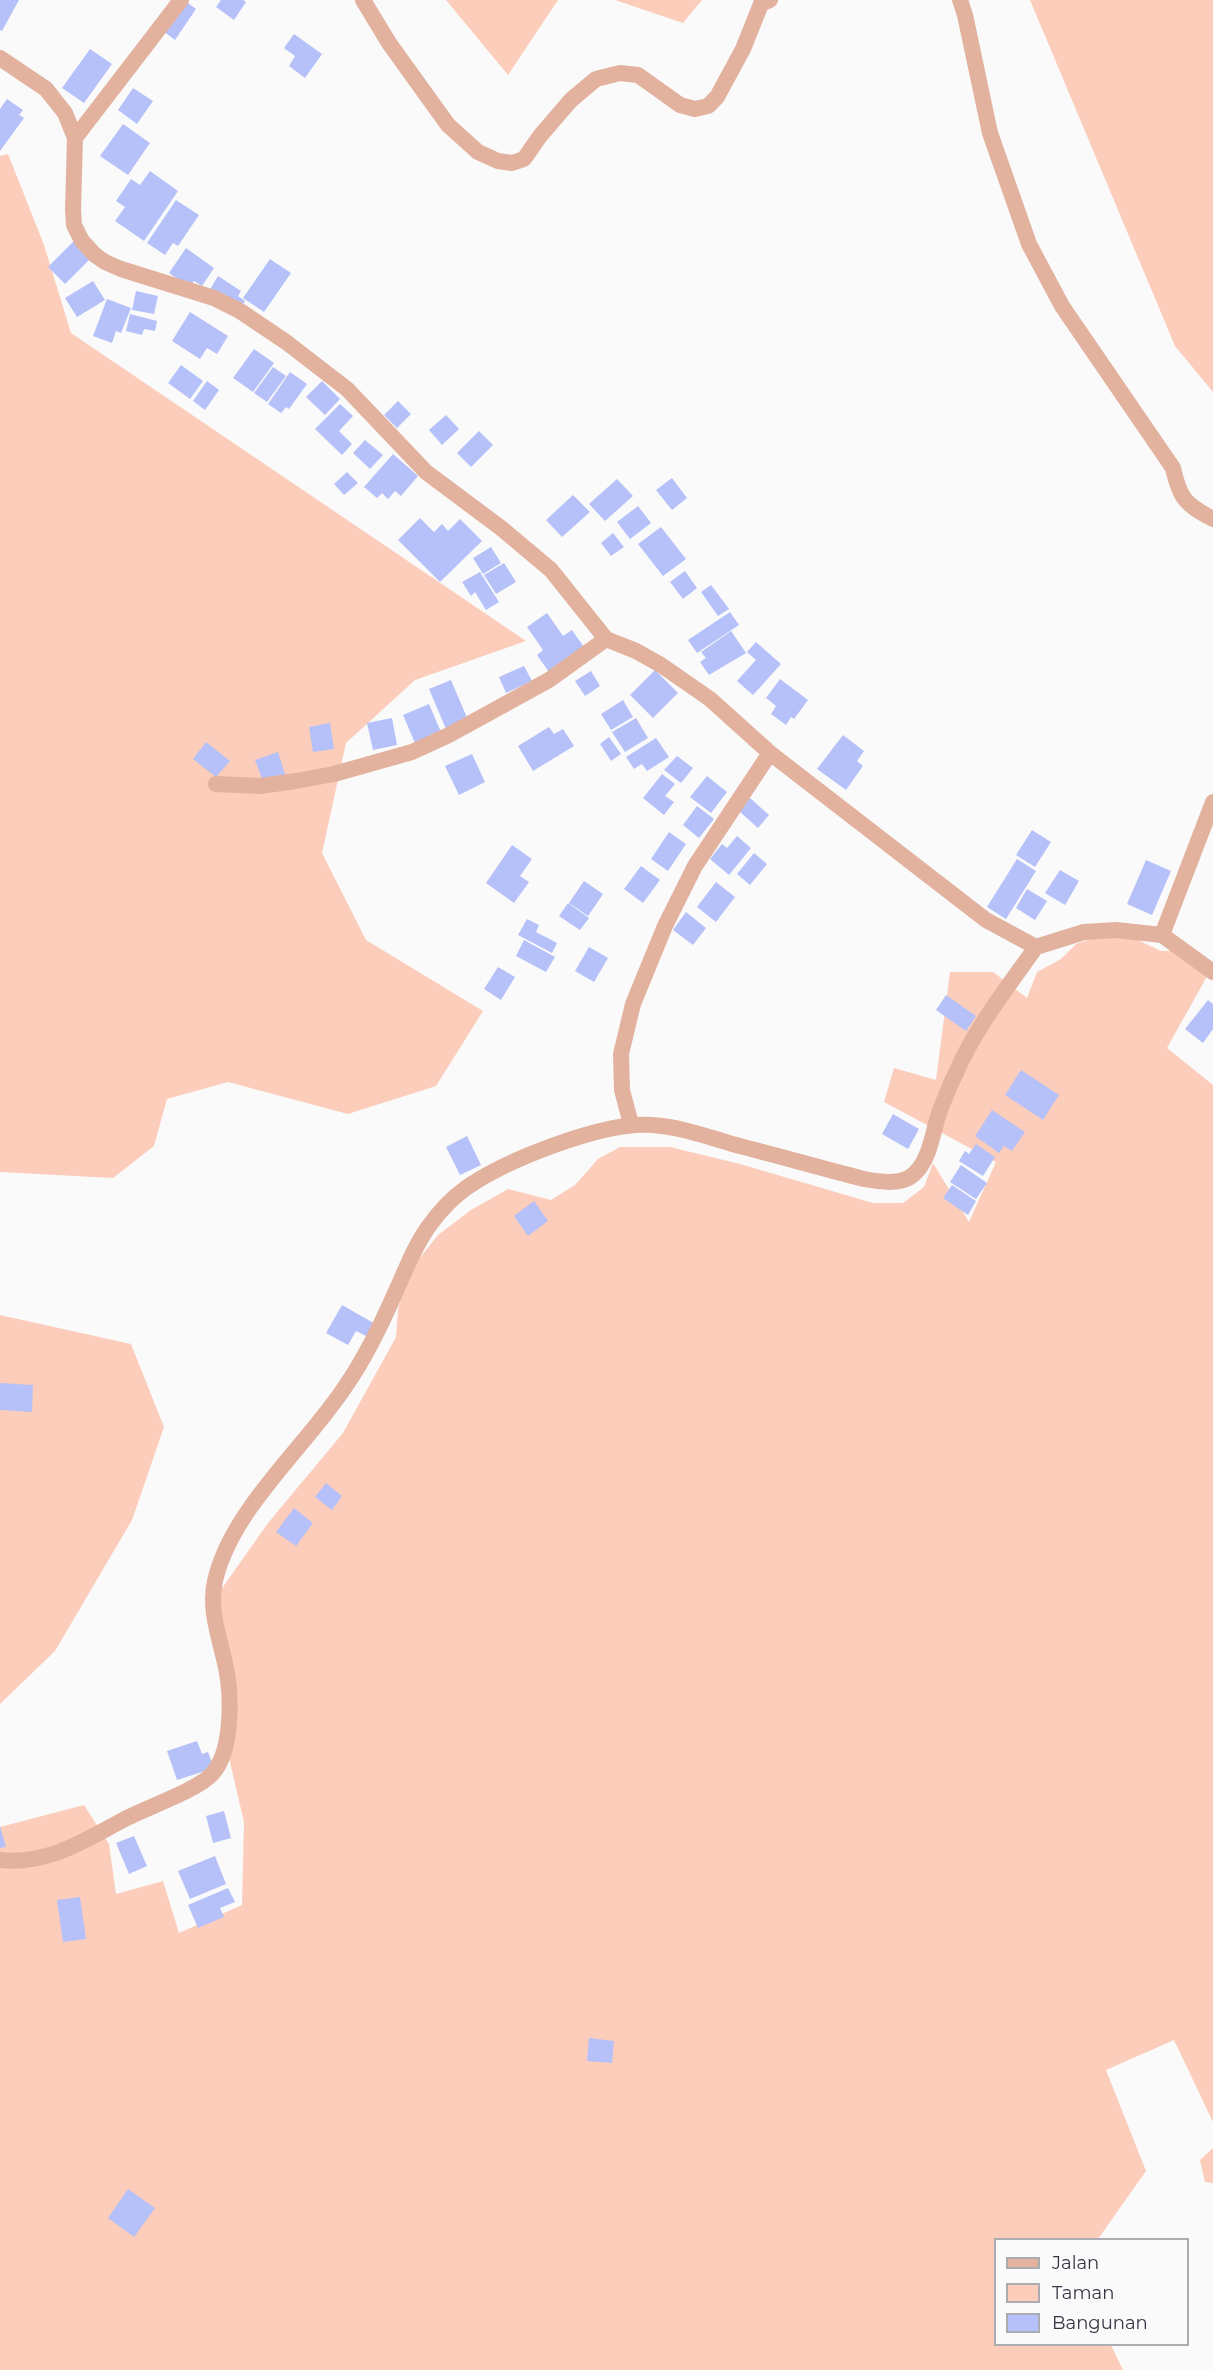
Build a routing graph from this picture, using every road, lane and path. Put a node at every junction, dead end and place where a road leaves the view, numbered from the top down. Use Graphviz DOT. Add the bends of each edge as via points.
graph roads {
  1 [pos="181,0"];
  2 [pos="363,0"];
  3 [pos="770,0"];
  4 [pos="960,0"];
  5 [pos="0,58"];
  6 [pos="75,138"];
  7 [pos="1213,519"];
  8 [pos="606,639"];
  9 [pos="770,753"];
  10 [pos="216,784"];
  11 [pos="1213,802"];
  12 [pos="1162,935"];
  13 [pos="1036,947"];
  14 [pos="1213,972"];
  15 [pos="631,1124"];
  16 [pos="0,1860"];
  1 -- 6 [label="street"];
  2 -- 3 [label="street" via="448,125 478,152 512,163 524,159 571,100 596,79 620,73 638,75 680,105 695,109 708,106 743,49 761,4"];
  4 -- 7 [label="street" via="990,133 1029,244 1062,306 1173,468 1178,490 1192,508"];
  5 -- 6 [label="street" via="46,89 65,113"];
  6 -- 8 [label="street" via="74,225 95,255 121,268 214,298 286,342 347,388 426,472 551,570"];
  8 -- 9 [label="street" via="636,651 710,699"];
  8 -- 10 [label="street" via="549,680 412,752 296,781 260,786"];
  9 -- 13 [label="street" via="986,920"];
  9 -- 15 [label="street" via="695,866 633,1005 621,1054 622,1090"];
  11 -- 12 [label="street"];
  12 -- 13 [label="street" via="1116,930 1083,932"];
  12 -- 14 [label="street"];
  13 -- 15 [label="street" via="971,1043 955,1073 923,1162 915,1174 904,1180 864,1179 688,1131"];
  15 -- 16 [label="street" via="529,1155 492,1172 466,1188 429,1226 353,1375 325,1417 256,1500 223,1557 212,1603 230,1686 229,1709 226,1738 211,1775 64,1851 41,1858"];
}
